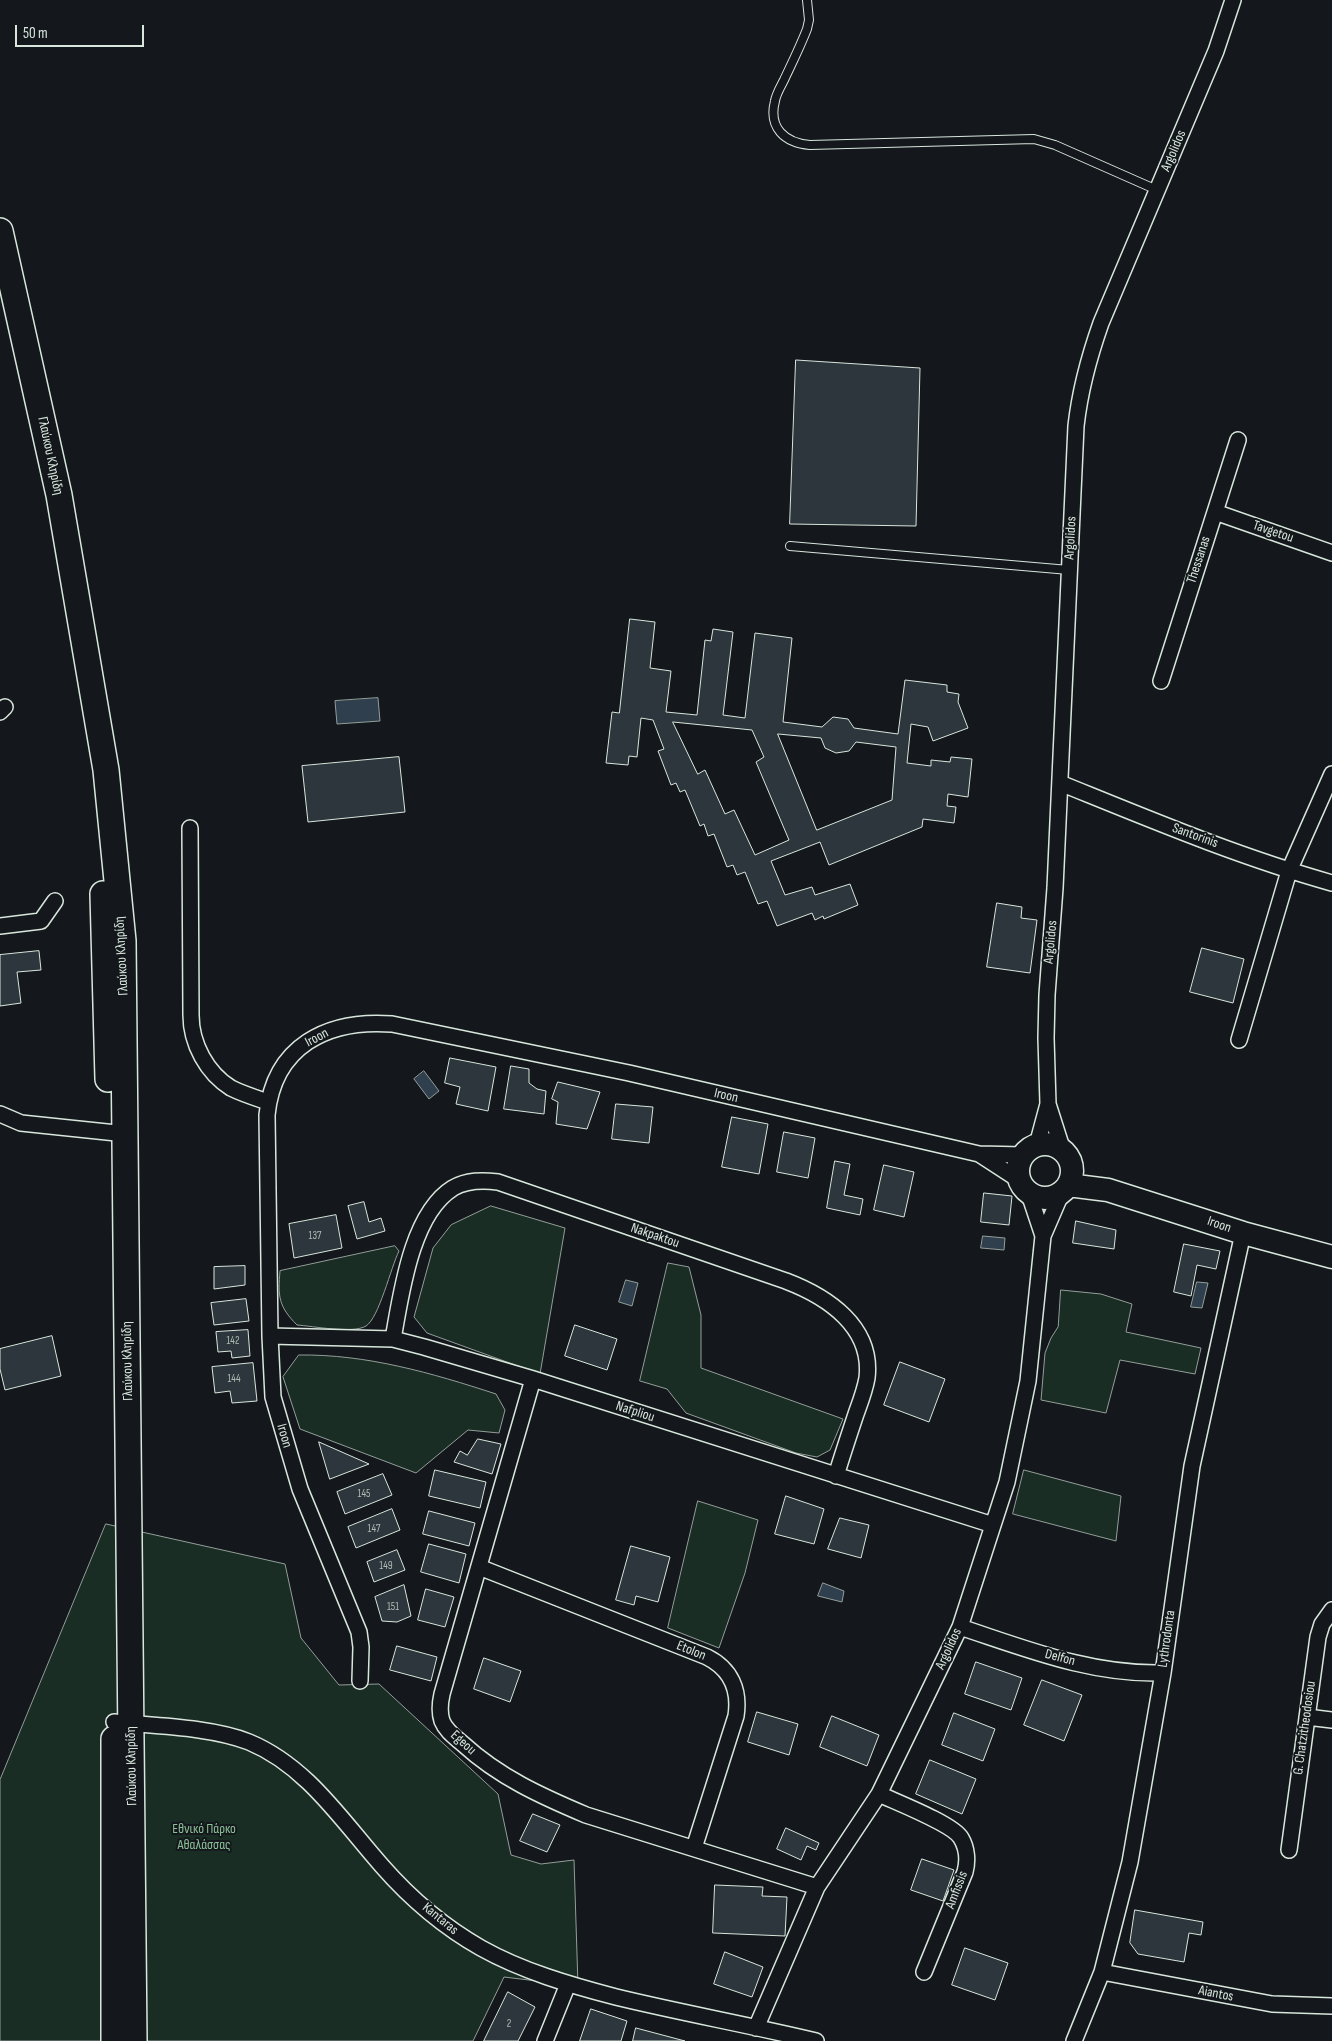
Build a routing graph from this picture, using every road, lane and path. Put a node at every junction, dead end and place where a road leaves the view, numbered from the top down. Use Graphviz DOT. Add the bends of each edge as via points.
graph roads {
  1 [pos="807,0"];
  2 [pos="1233,0"];
  3 [pos="1157,190"];
  4 [pos="0,231"];
  5 [pos="1238,440"];
  6 [pos="1215,512"];
  7 [pos="790,546"];
  8 [pos="1332,553"];
  9 [pos="1069,570"];
  10 [pos="1161,681"];
  11 [pos="1332,774"];
  12 [pos="1060,782"];
  13 [pos="190,828"];
  14 [pos="1289,871"];
  15 [pos="1332,883"];
  16 [pos="55,901"];
  17 [pos="0,926"];
  18 [pos="1239,1040"];
  19 [pos="268,1102"];
  20 [pos="1048,1104"];
  21 [pos="0,1114"];
  22 [pos="117,1133"];
  23 [pos="1030,1150"];
  24 [pos="979,1154"];
  25 [pos="1066,1174"];
  26 [pos="1024,1187"];
  27 [pos="1243,1233"];
  28 [pos="1043,1236"];
  29 [pos="1332,1257"];
  30 [pos="270,1336"];
  31 [pos="394,1339"];
  32 [pos="533,1379"];
  33 [pos="836,1476"];
  34 [pos="993,1525"];
  35 [pos="479,1567"];
  36 [pos="1332,1610"];
  37 [pos="960,1627"];
  38 [pos="1163,1673"];
  39 [pos="360,1681"];
  40 [pos="1307,1717"];
  41 [pos="1332,1720"];
  42 [pos="123,1723"];
  43 [pos="879,1794"];
  44 [pos="694,1848"];
  45 [pos="1289,1850"];
  46 [pos="817,1887"];
  47 [pos="924,1972"];
  48 [pos="1102,1972"];
  49 [pos="568,1984"];
  50 [pos="1332,2006"];
  51 [pos="756,2028"];
  52 [pos="114,2041"];
  53 [pos="134,2041"];
  54 [pos="545,2041"];
  55 [pos="816,2041"];
  56 [pos="1074,2041"];
  1 -- 3 [label="lane" via="807,29 775,101 773,115 777,128 796,144 1034,139 1055,145"];
  2 -- 3 [label="street, Argolidos" via="1216,51"];
  3 -- 9 [label="street, Argolidos" via="1101,323 1084,377 1076,426"];
  4 -- 22 [label="main road, Γλαύκου Κληρίδη" via="60,495 91,684 102,859 107,1035"];
  5 -- 6 [label="street, Thessanas"];
  6 -- 8 [label="street, Tavgetou"];
  6 -- 10 [label="street, Thessanas"];
  7 -- 9 [label="lane"];
  9 -- 12 [label="street, Argolidos"];
  11 -- 14 [label="street"];
  12 -- 14 [label="street, Santorinis"];
  12 -- 20 [label="street, Argolidos" via="1047,995"];
  13 -- 19 [label="street" via="193,1034 200,1054 214,1074 238,1091"];
  14 -- 15 [label="street, Santorinis"];
  14 -- 18 [label="street"];
  16 -- 17 [label="street" via="41,921"];
  19 -- 24 [label="street, Iroon" via="279,1071 304,1044 342,1027 392,1024 629,1073"];
  19 -- 30 [label="street, Iroon"];
  20 -- 23 [label="street, Argolidos"];
  20 -- 25 [label="street, Argolidos"];
  21 -- 22 [label="street" via="21,1123"];
  22 -- 42 [label="main road, Γλαύκου Κληρίδη"];
  23 -- 24 [label="street, Iroon"];
  23 -- 25 [label="street" via="1055,1146"];
  23 -- 26 [label="street" via="1019,1163"];
  24 -- 26 [label="street, Iroon"];
  25 -- 26 [label="street" via="1046,1199"];
  25 -- 27 [label="street, Iroon"];
  25 -- 28 [label="street, Argolidos"];
  26 -- 28 [label="street, Argolidos"];
  27 -- 29 [label="street, Iroon"];
  27 -- 38 [label="street, Lythrodonta" via="1192,1466"];
  28 -- 34 [label="street, Argolidos" via="1028,1381 1007,1482"];
  30 -- 31 [label="street, Nafpliou"];
  30 -- 39 [label="street, Iroon" via="272,1380 279,1421 300,1489 360,1632"];
  31 -- 32 [label="street, Nafpliou"];
  31 -- 33 [label="street, Nakpaktou" via="400,1303 424,1221 446,1193 462,1184 479,1180 498,1182 786,1281 816,1295 840,1312 863,1341 867,1367 865,1387"];
  32 -- 33 [label="street, Nafpliou"];
  32 -- 35 [label="street, Egeou"];
  33 -- 34 [label="street, Nafpliou"];
  34 -- 37 [label="street, Argolidos"];
  35 -- 44 [label="street, Egeou" via="440,1702 441,1716 448,1730 483,1761 526,1788 586,1815"];
  35 -- 44 [label="street, Etolon" via="707,1657 728,1672 737,1695 736,1716"];
  36 -- 40 [label="street, G. Chatzitheodosiou" via="1318,1637"];
  37 -- 38 [label="street, Delfon" via="1057,1659 1124,1673"];
  37 -- 43 [label="street, Argolidos"];
  38 -- 48 [label="street, Lythrodonta" via="1130,1862"];
  40 -- 41 [label="street"];
  40 -- 45 [label="street, G. Chatzitheodosiou"];
  42 -- 49 [label="street, Kantaras" via="196,1730 235,1738 279,1758 311,1784 383,1868 450,1928 483,1949"];
  42 -- 52 [label="main road, Γλαύκου Κληρίδη"];
  42 -- 53 [label="main road, Γλαύκου Κληρίδη"];
  43 -- 46 [label="street, Argolidos"];
  43 -- 47 [label="street, Amfissis" via="951,1828 962,1838 965,1848 965,1872"];
  44 -- 46 [label="street, Egeou"];
  46 -- 51 [label="street, Argolidos"];
  48 -- 50 [label="street, Aiantos" via="1272,2004"];
  48 -- 56 [label="street, Lythrodonta"];
  49 -- 51 [label="street, Kantaras"];
  49 -- 54 [label="street"];
  51 -- 55 [label="street, Kantaras"];
}
